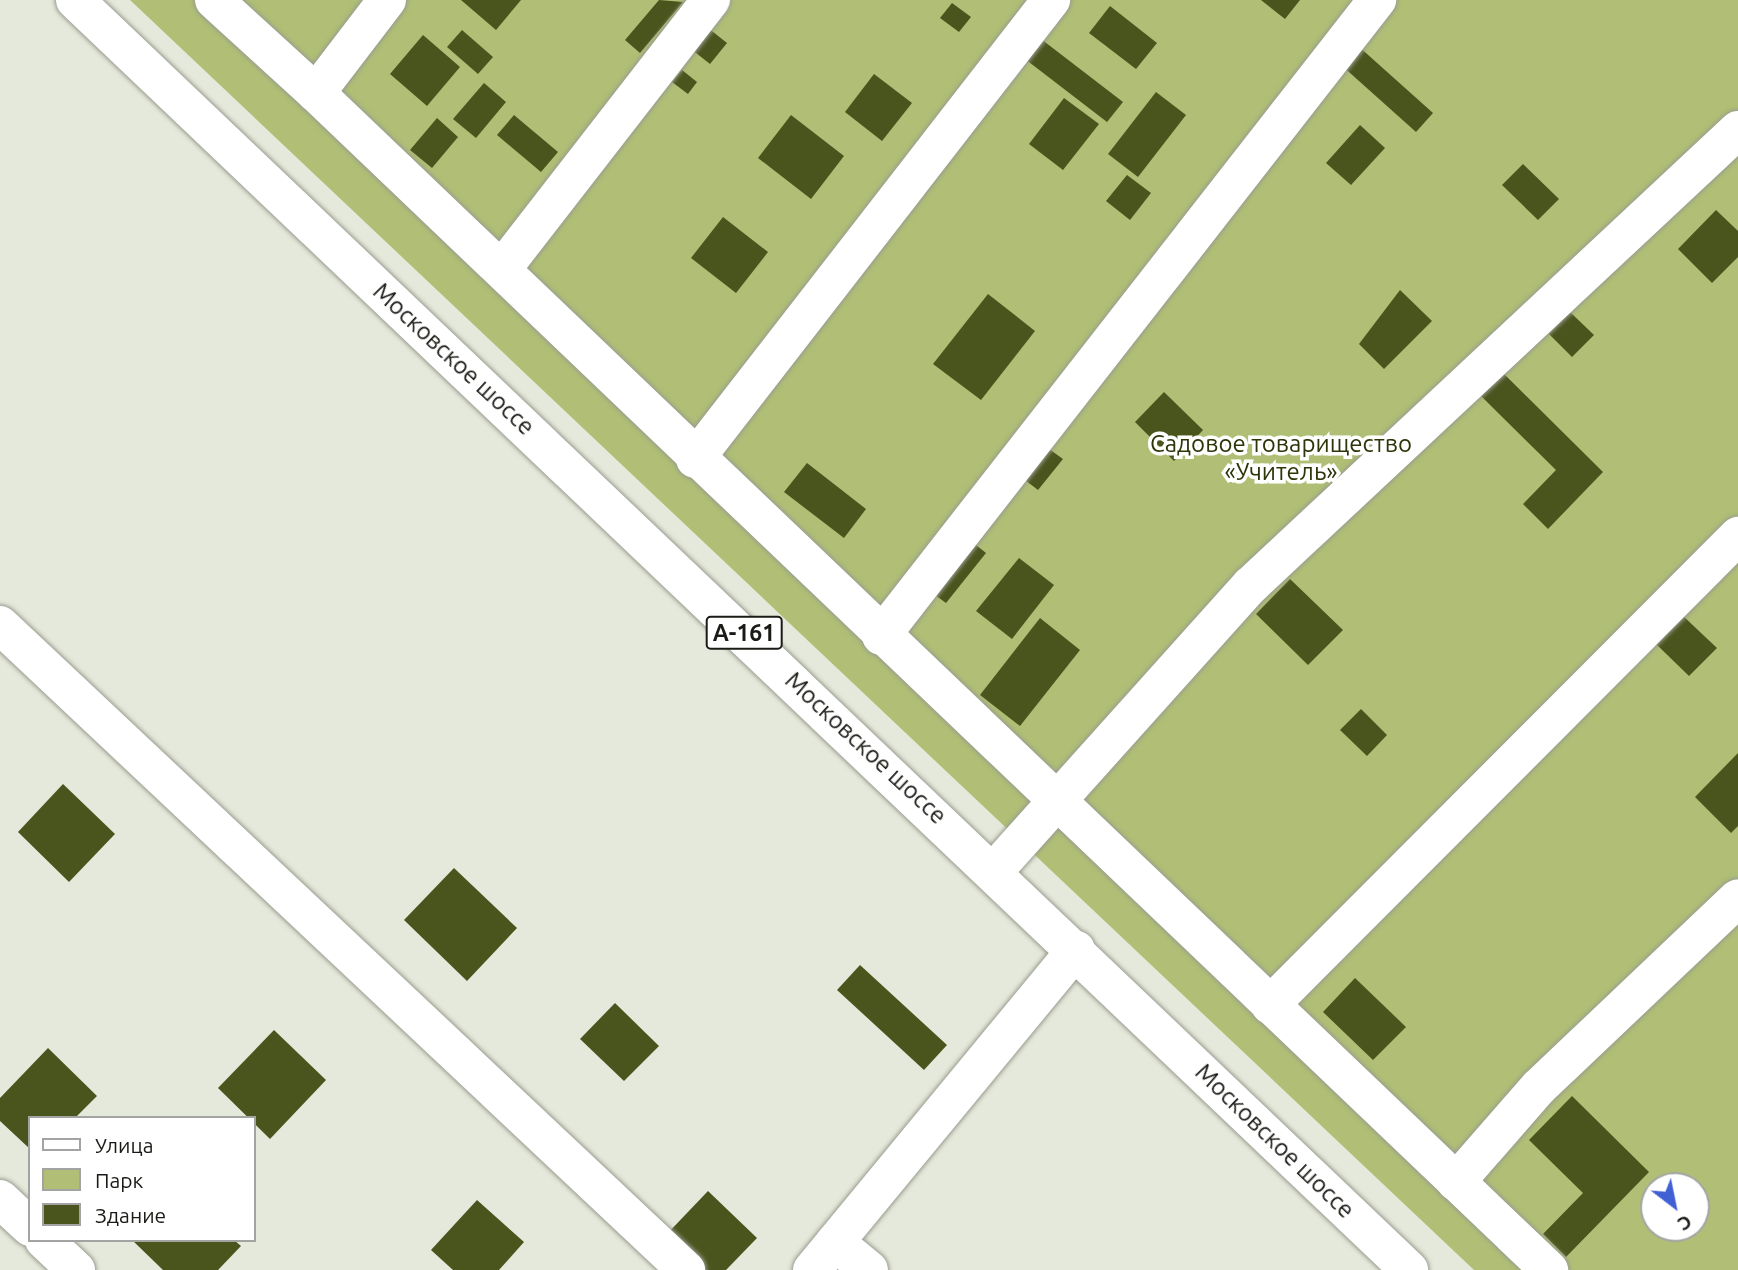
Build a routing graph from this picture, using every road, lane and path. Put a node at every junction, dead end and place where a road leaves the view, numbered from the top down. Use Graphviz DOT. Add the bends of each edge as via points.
graph roads {
  1 [pos="75,0"];
  2 [pos="214,0"];
  3 [pos="387,0"];
  4 [pos="711,0"];
  5 [pos="1051,0"];
  6 [pos="1377,0"];
  7 [pos="316,93"];
  8 [pos="1738,130"];
  9 [pos="502,269"];
  10 [pos="695,459"];
  11 [pos="1738,536"];
  12 [pos="0,625"];
  13 [pos="881,636"];
  14 [pos="1055,802"];
  15 [pos="996,870"];
  16 [pos="1738,898"];
  17 [pos="1076,950"];
  18 [pos="1270,1004"];
  19 [pos="1456,1182"];
  20 [pos="0,1199"];
  21 [pos="28,1225"];
  22 [pos="46,1242"];
  23 [pos="824,1256"];
  24 [pos="76,1270"];
  25 [pos="686,1270"];
  26 [pos="869,1270"];
  27 [pos="1409,1270"];
  28 [pos="1549,1270"];
  1 -- 15 [label="main road, Московское шоссе / А-161"];
  2 -- 7 [label="main road"];
  3 -- 7 [label="main road"];
  4 -- 9 [label="main road"];
  5 -- 10 [label="main road"];
  6 -- 13 [label="main road"];
  7 -- 9 [label="main road"];
  8 -- 14 [label="main road" via="1250,586"];
  9 -- 10 [label="main road"];
  10 -- 13 [label="main road"];
  11 -- 18 [label="main road"];
  12 -- 25 [label="main road"];
  13 -- 14 [label="main road"];
  14 -- 15 [label="main road"];
  14 -- 18 [label="main road"];
  15 -- 17 [label="main road, Московское шоссе / А-161"];
  16 -- 19 [label="main road" via="1539,1087"];
  17 -- 23 [label="main road"];
  17 -- 27 [label="main road, Московское шоссе / А-161"];
  18 -- 19 [label="main road"];
  19 -- 28 [label="main road"];
  20 -- 21 [label="main road"];
  22 -- 24 [label="main road"];
  23 -- 26 [label="main road"];
}
